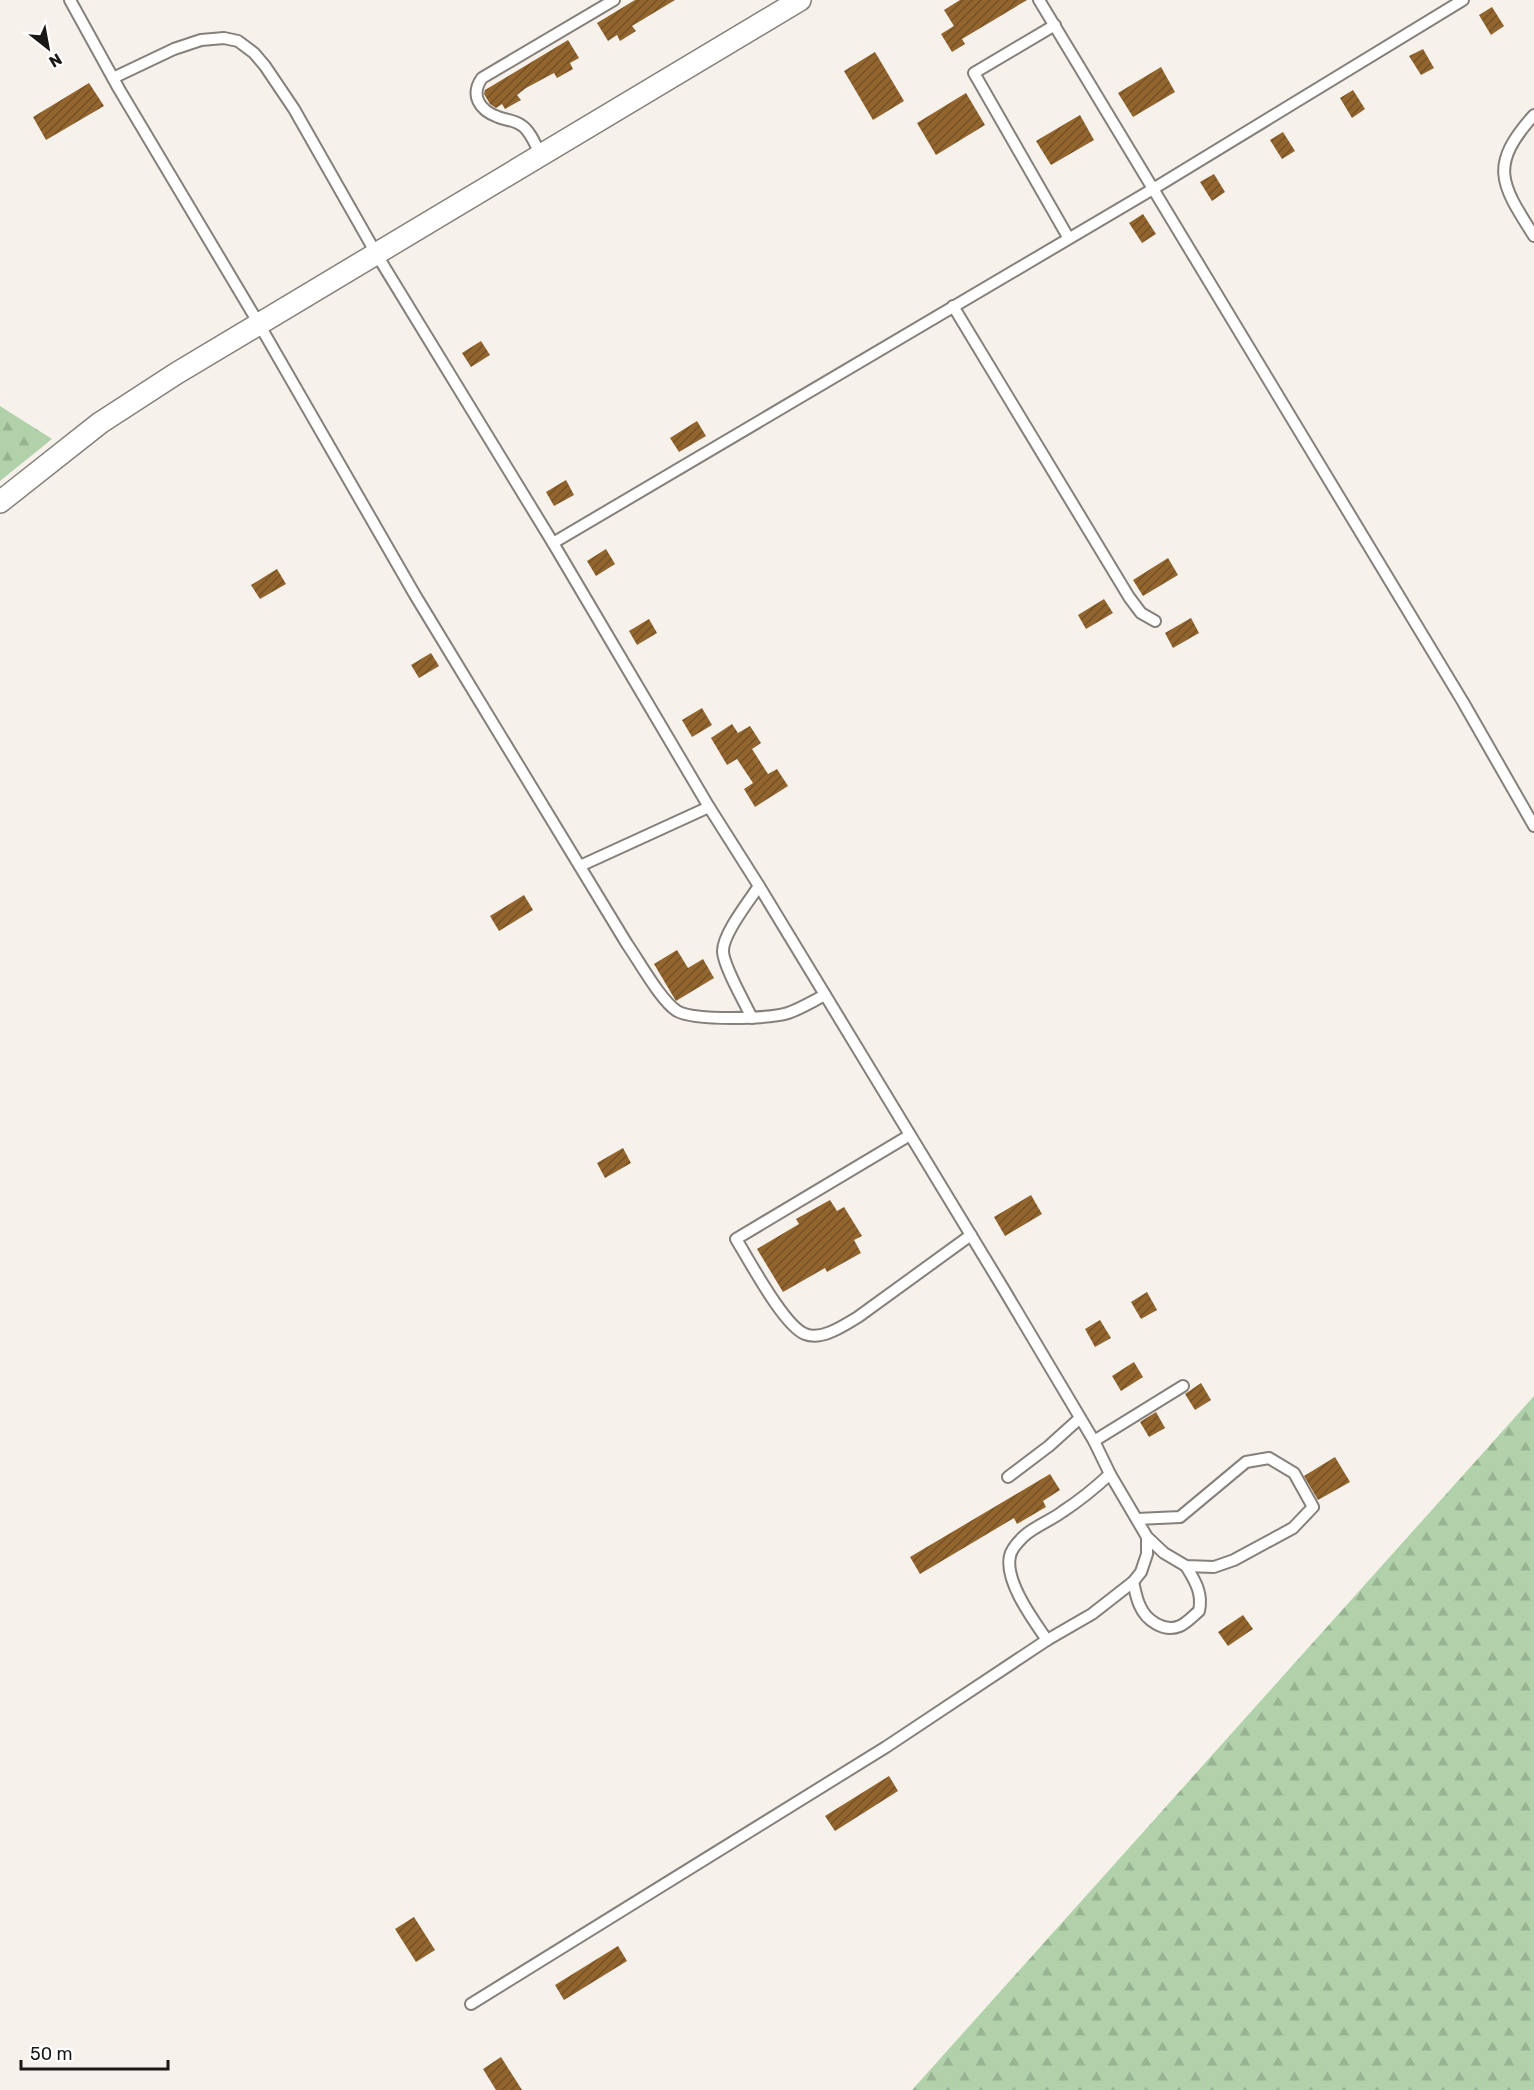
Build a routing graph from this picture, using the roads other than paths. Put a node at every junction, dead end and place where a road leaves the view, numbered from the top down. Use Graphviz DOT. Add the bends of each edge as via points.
graph roads {
  1 [pos="614,0"];
  2 [pos="1040,0"];
  3 [pos="1463,0"];
  4 [pos="72,1"];
  5 [pos="791,2"];
  6 [pos="1054,25"];
  7 [pos="113,78"];
  8 [pos="1534,114"];
  9 [pos="542,156"];
  10 [pos="1153,189"];
  11 [pos="1534,236"];
  12 [pos="1068,237"];
  13 [pos="377,255"];
  14 [pos="954,306"];
  15 [pos="259,324"];
  16 [pos="0,502"];
  17 [pos="553,543"];
  18 [pos="1155,621"];
  19 [pos="709,807"];
  20 [pos="1534,826"];
  21 [pos="580,866"];
  22 [pos="759,886"];
  23 [pos="825,994"];
  24 [pos="752,1018"];
  25 [pos="910,1134"];
  26 [pos="971,1235"];
  27 [pos="1183,1386"];
  28 [pos="1080,1418"];
  29 [pos="1094,1441"];
  30 [pos="1110,1474"];
  31 [pos="1008,1477"];
  32 [pos="1137,1519"];
  33 [pos="1147,1537"];
  34 [pos="1186,1566"];
  35 [pos="1133,1582"];
  36 [pos="1047,1640"];
  37 [pos="471,2004"];
  1 -- 9 [label="lane" via="482,78 475,87 484,108 496,117 521,125"];
  2 -- 6 [label="lane"];
  3 -- 10 [label="lane"];
  4 -- 7 [label="lane"];
  5 -- 9 [label="street"];
  6 -- 10 [label="lane"];
  6 -- 12 [label="lane" via="974,73"];
  7 -- 13 [label="lane" via="201,40 238,40 265,66 294,110"];
  7 -- 15 [label="lane"];
  8 -- 11 [label="lane" via="1506,155 1504,176 1509,197"];
  9 -- 13 [label="street"];
  10 -- 12 [label="lane"];
  10 -- 20 [label="lane"];
  12 -- 14 [label="lane"];
  13 -- 15 [label="street"];
  13 -- 17 [label="lane"];
  14 -- 17 [label="lane"];
  14 -- 18 [label="lane" via="1129,597 1141,614"];
  15 -- 16 [label="street" via="126,405"];
  15 -- 21 [label="lane" via="415,595"];
  17 -- 19 [label="lane"];
  19 -- 21 [label="lane"];
  19 -- 22 [label="lane"];
  21 -- 24 [label="lane" via="627,944 677,1011 692,1016"];
  22 -- 23 [label="lane"];
  22 -- 24 [label="lane" via="727,938 723,952"];
  23 -- 24 [label="lane" via="788,1013"];
  23 -- 25 [label="lane"];
  25 -- 26 [label="lane"];
  25 -- 26 [label="lane" via="736,1239 794,1326 818,1336 858,1317"];
  26 -- 28 [label="lane"];
  27 -- 29 [label="lane"];
  28 -- 29 [label="lane"];
  28 -- 31 [label="lane"];
  29 -- 30 [label="lane"];
  30 -- 32 [label="lane"];
  30 -- 36 [label="lane" via="1092,1491 1024,1536 1010,1556 1015,1586"];
  32 -- 33 [label="lane"];
  32 -- 34 [label="lane" via="1179,1516 1246,1462 1269,1458 1294,1473 1313,1507 1293,1528 1234,1560 1214,1567"];
  33 -- 34 [label="lane" via="1164,1554"];
  33 -- 35 [label="lane" via="1147,1554"];
  34 -- 35 [label="lane" via="1196,1581 1201,1603 1199,1611 1180,1626 1157,1625 1149,1618 1140,1606"];
  35 -- 36 [label="lane" via="1092,1614"];
  36 -- 37 [label="lane" via="886,1747"];
}
